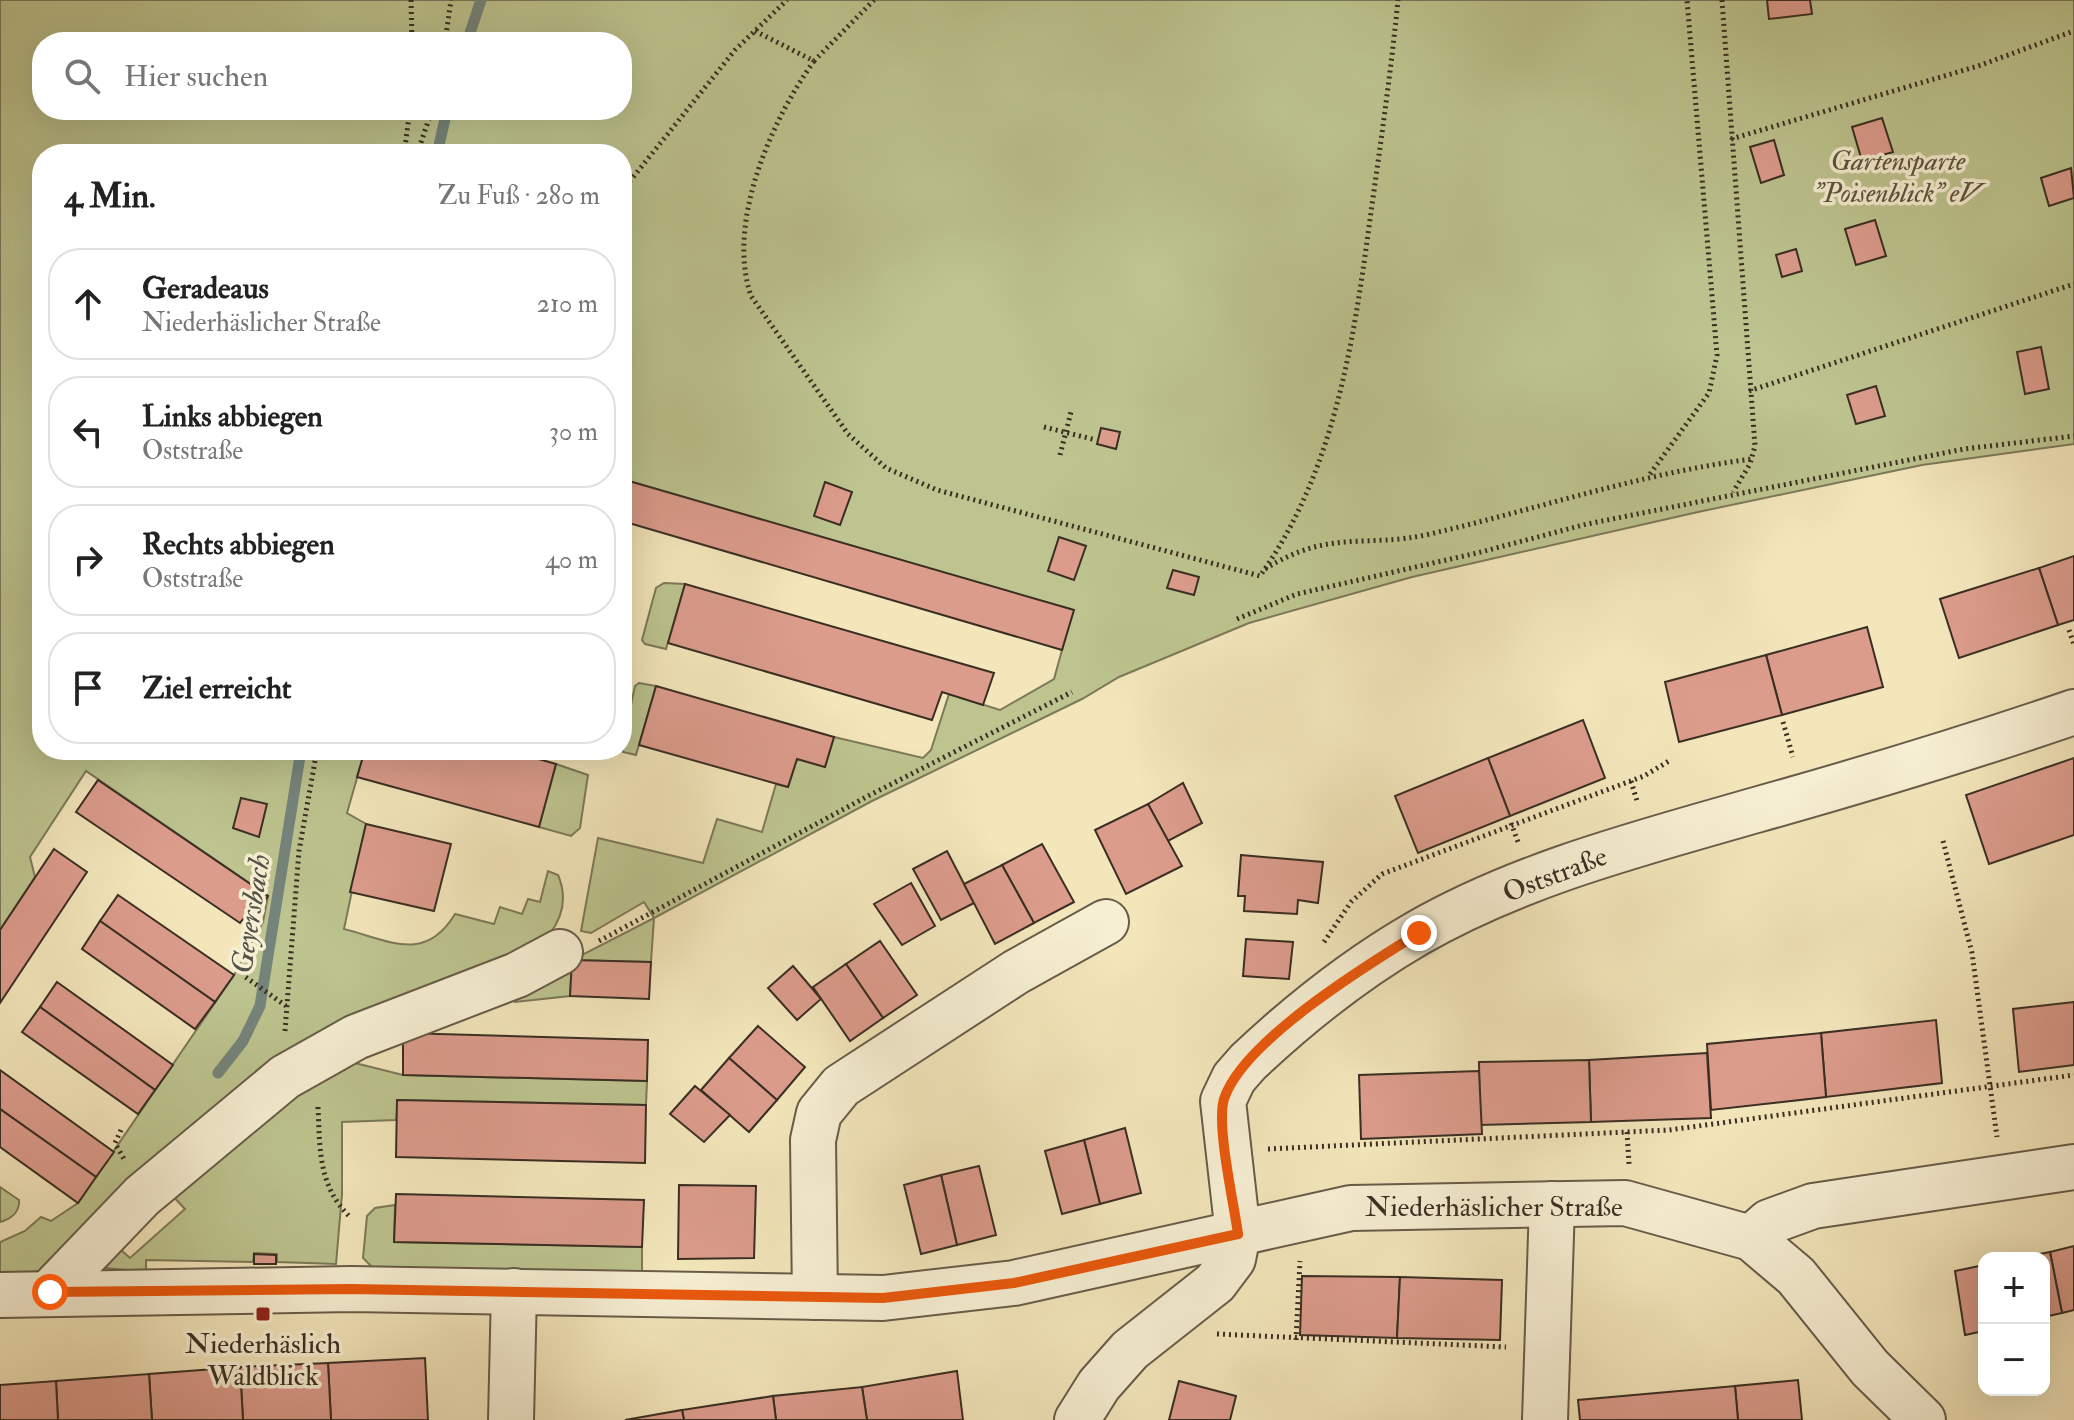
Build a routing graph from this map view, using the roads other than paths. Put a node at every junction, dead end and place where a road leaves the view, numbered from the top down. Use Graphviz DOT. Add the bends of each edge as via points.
graph roads {
  1 [pos="2074,712"];
  2 [pos="1106,922"];
  3 [pos="560,952"];
  4 [pos="2074,1167"];
  5 [pos="1552,1204"];
  6 [pos="1238,1234"];
  7 [pos="1751,1238"];
  8 [pos="514,1291"];
  9 [pos="50,1292"];
  10 [pos="0,1295"];
  11 [pos="815,1297"];
  12 [pos="511,1420"];
  13 [pos="1077,1420"];
  14 [pos="1545,1420"];
  15 [pos="1923,1420"];
  1 -- 6 [label="street, Oststraße" via="1533,880 1419,933 1351,975 1248,1062 1223,1101"];
  2 -- 11 [label="street" via="1016,972 841,1086 819,1113 813,1149"];
  3 -- 9 [label="street" via="517,975 356,1037 300,1069 142,1196"];
  4 -- 7 [label="street" via="1813,1206 1769,1222"];
  5 -- 6 [label="street, Niederhäslicher Straße" via="1351,1208"];
  5 -- 7 [label="street, Niederhäslicher Straße" via="1625,1203"];
  5 -- 14 [label="street"];
  6 -- 11 [label="street, Niederhäslicher Straße" via="973,1289 883,1298"];
  6 -- 13 [label="street" via="1233,1259 1215,1283 1130,1350"];
  7 -- 15 [label="street" via="1796,1276 1870,1368"];
  8 -- 9 [label="street, Niederhäslicher Straße"];
  8 -- 11 [label="street, Niederhäslicher Straße"];
  8 -- 12 [label="street"];
  9 -- 10 [label="street, Niederhäslicher Straße"];
}
